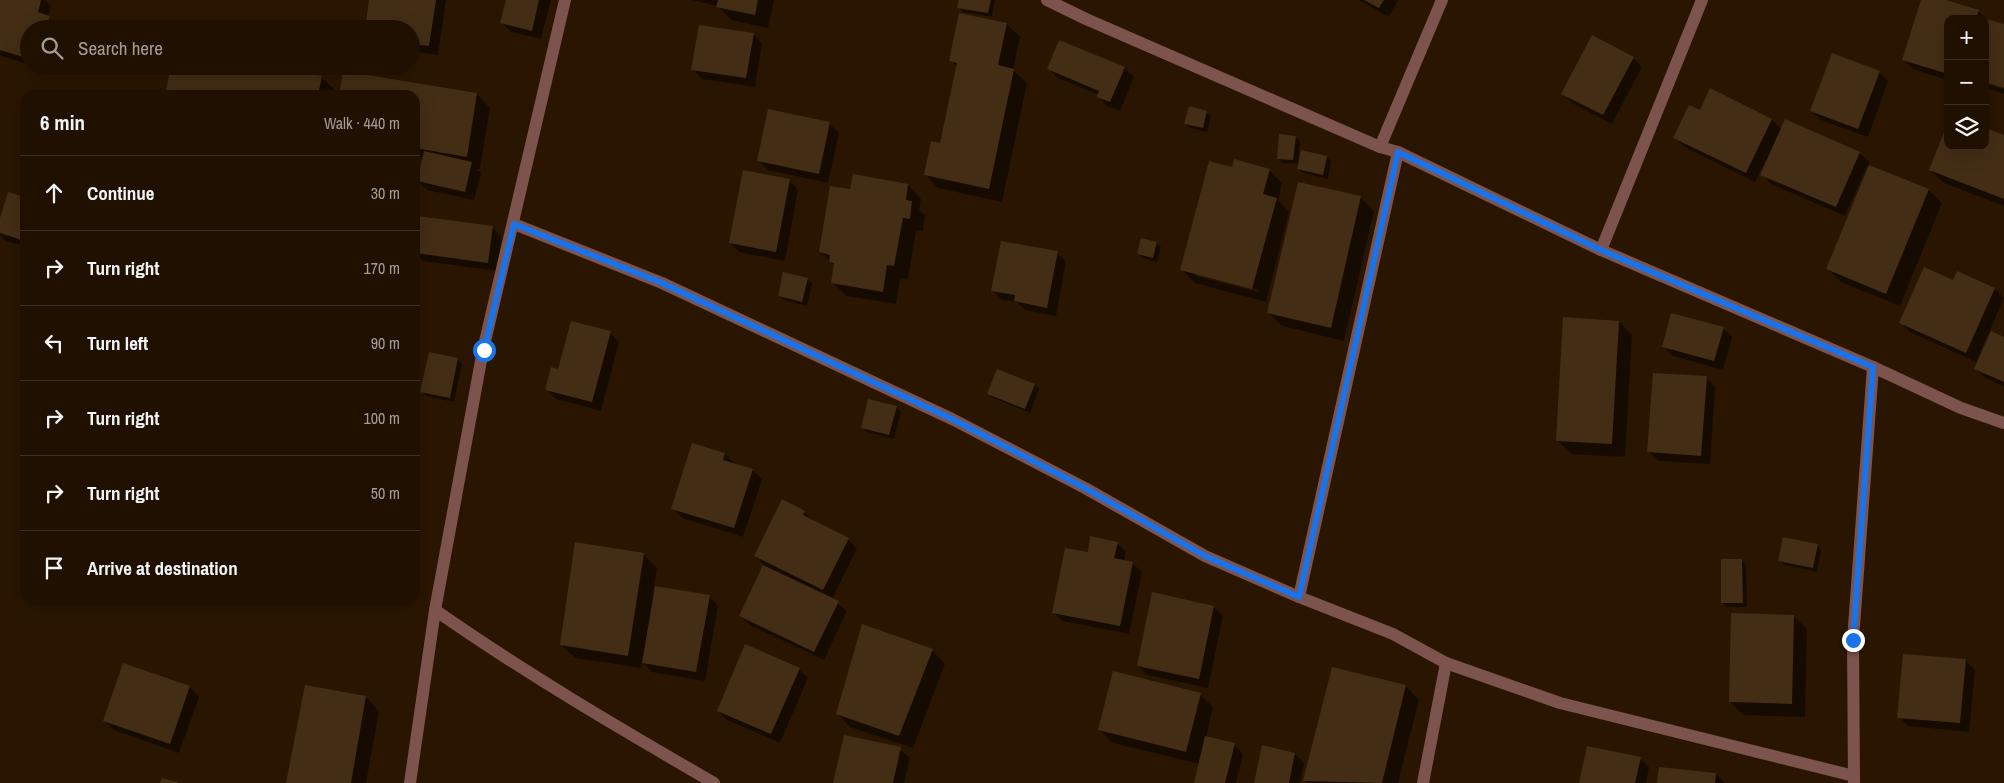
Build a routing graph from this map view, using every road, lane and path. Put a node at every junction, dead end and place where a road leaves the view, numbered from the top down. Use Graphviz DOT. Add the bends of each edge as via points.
graph roads {
  1 [pos="565,0"];
  2 [pos="1047,0"];
  3 [pos="1442,0"];
  4 [pos="1702,0"];
  5 [pos="1380,147"];
  6 [pos="1398,152"];
  7 [pos="514,224"];
  8 [pos="1601,250"];
  9 [pos="1873,367"];
  10 [pos="2004,423"];
  11 [pos="1299,597"];
  12 [pos="435,610"];
  13 [pos="1446,663"];
  14 [pos="1854,779"];
  15 [pos="410,783"];
  16 [pos="714,783"];
  17 [pos="1423,783"];
  1 -- 7 [label="street"];
  2 -- 5 [label="street"];
  3 -- 5 [label="street"];
  4 -- 8 [label="street"];
  5 -- 6 [label="street"];
  6 -- 8 [label="street"];
  6 -- 11 [label="street"];
  7 -- 11 [label="street" via="662,283 952,419 1085,488 1205,556"];
  7 -- 12 [label="street" via="484,350"];
  8 -- 9 [label="street"];
  9 -- 10 [label="street" via="1960,408"];
  9 -- 14 [label="street" via="1853,640"];
  11 -- 13 [label="street" via="1393,634"];
  12 -- 15 [label="street"];
  12 -- 16 [label="street" via="542,682"];
  13 -- 14 [label="street" via="1560,703"];
  13 -- 17 [label="street"];
}
